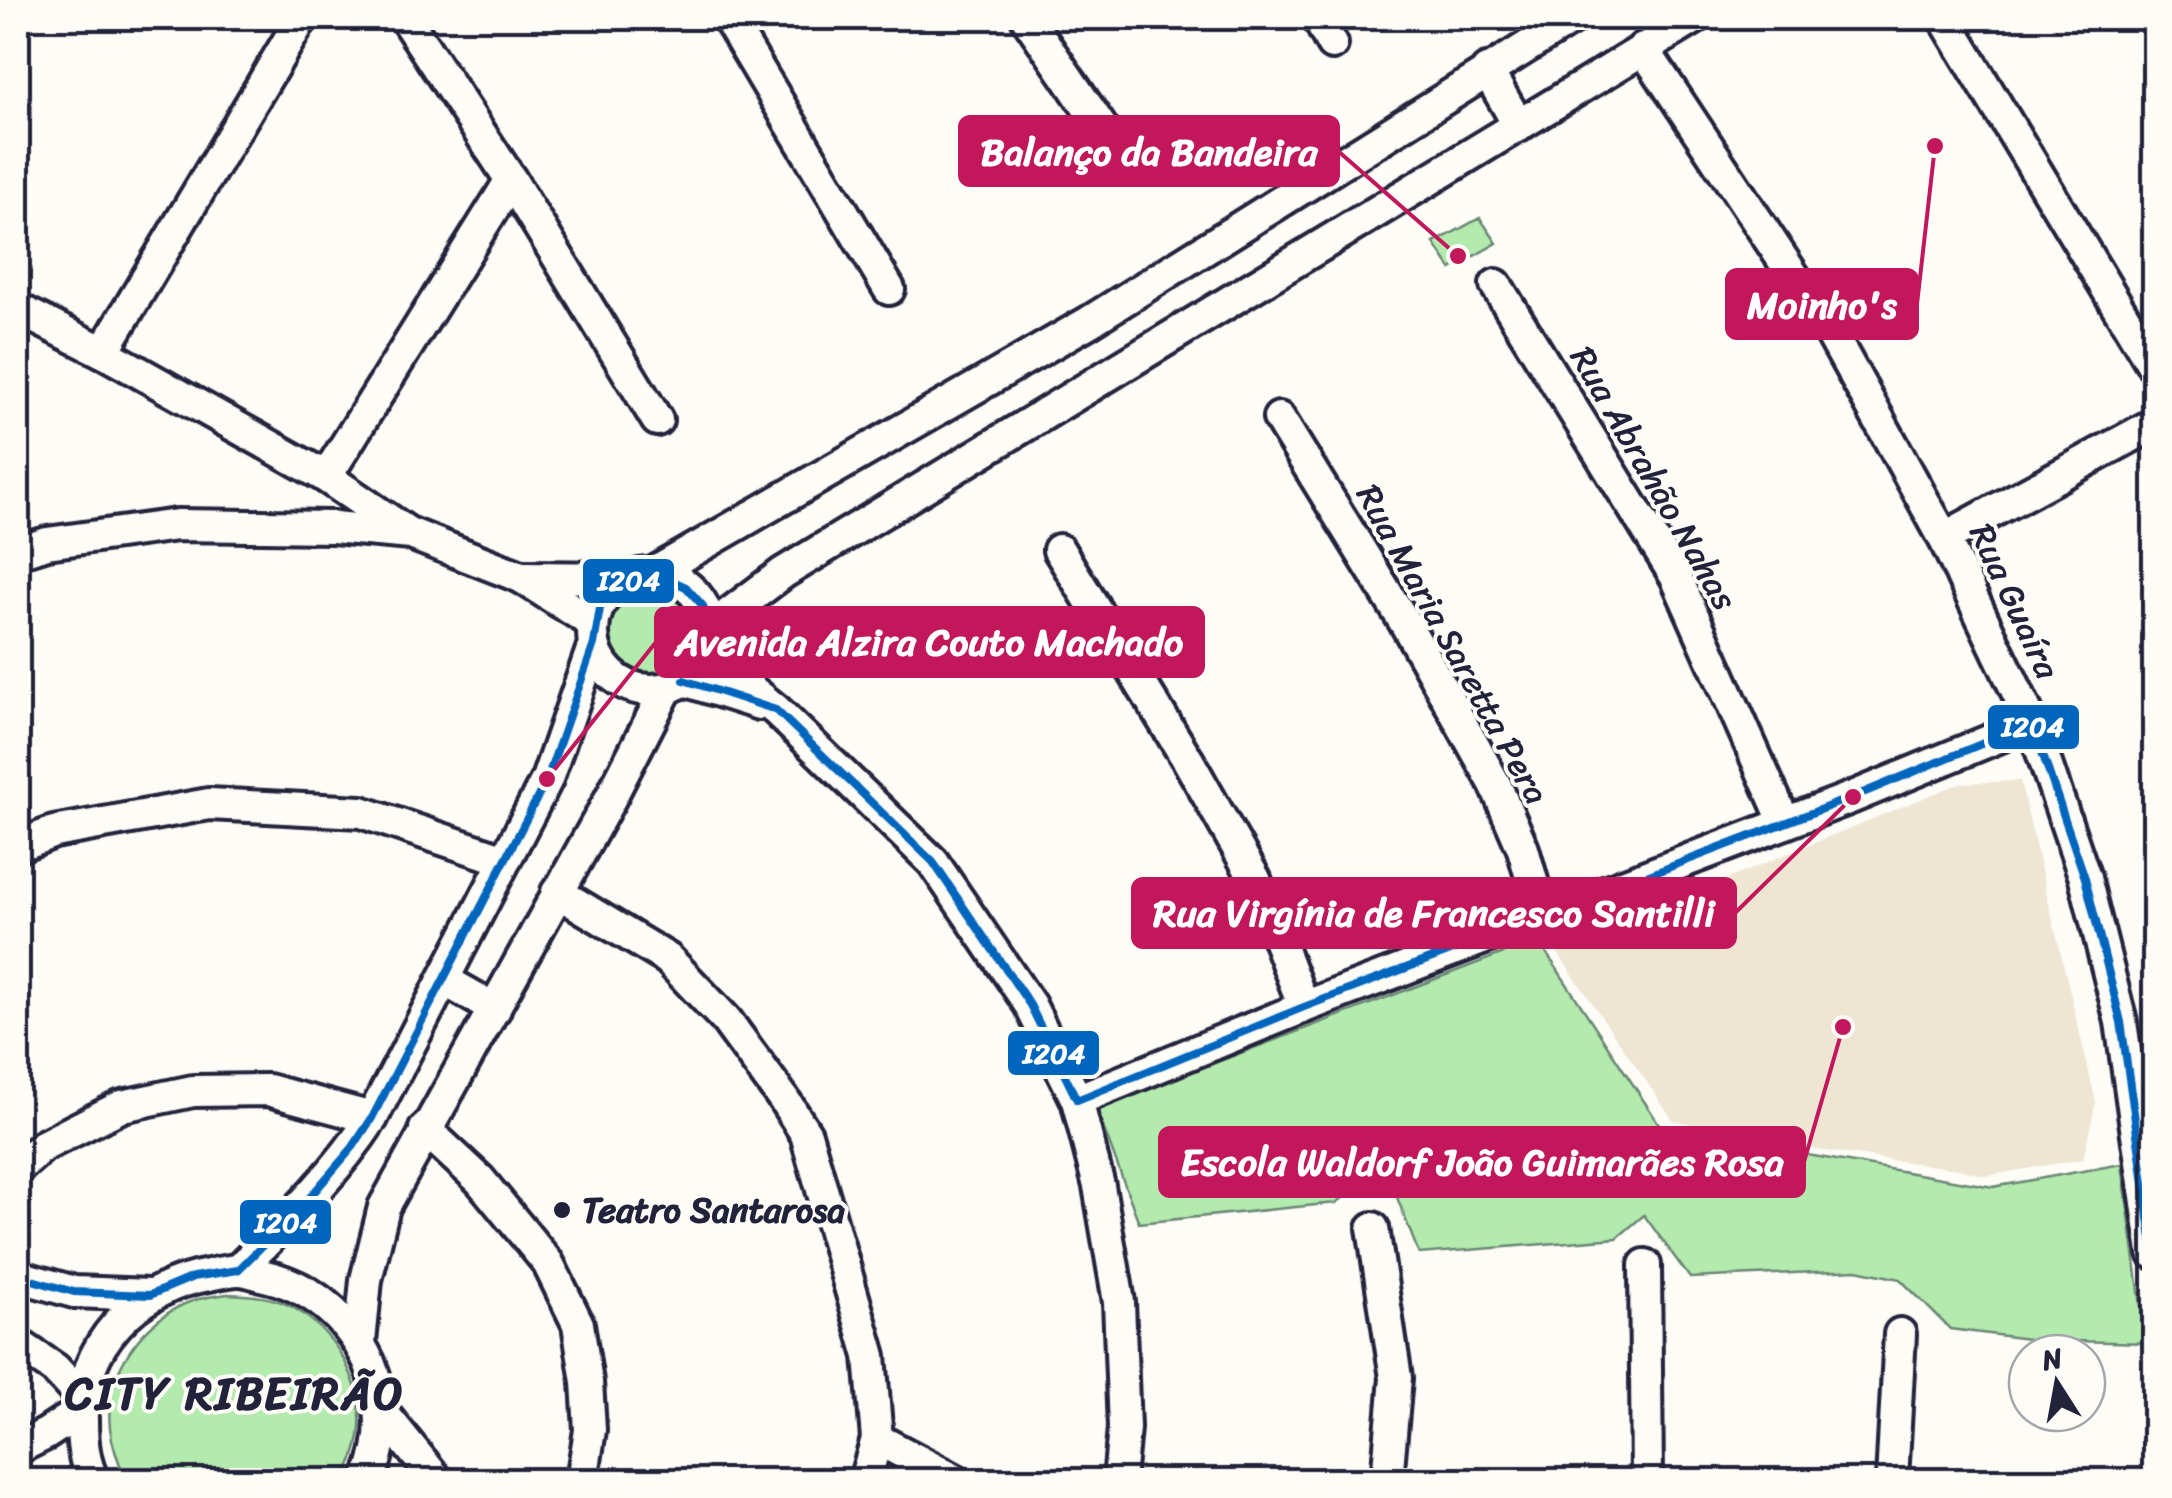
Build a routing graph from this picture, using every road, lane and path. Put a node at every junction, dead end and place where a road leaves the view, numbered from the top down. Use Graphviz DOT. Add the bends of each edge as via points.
graph roads {
  1 [pos="302,18"];
  2 [pos="406,18"];
  3 [pos="728,18"];
  4 [pos="1028,18"];
  5 [pos="1572,18"];
  6 [pos="1695,18"];
  7 [pos="1944,18"];
  8 [pos="1643,48"];
  9 [pos="1487,70"];
  10 [pos="1519,126"];
  11 [pos="1123,159"];
  12 [pos="511,180"];
  13 [pos="1496,284"];
  14 [pos="889,289"];
  15 [pos="18,309"];
  16 [pos="1089,322"];
  17 [pos="103,352"];
  18 [pos="2154,366"];
  19 [pos="1118,368"];
  20 [pos="1278,418"];
  21 [pos="658,420"];
  22 [pos="2154,424"];
  23 [pos="326,477"];
  24 [pos="410,534"];
  25 [pos="1944,538"];
  26 [pos="1059,550"];
  27 [pos="18,552"];
  28 [pos="642,576"];
  29 [pos="521,577"];
  30 [pos="594,633"];
  31 [pos="707,641"];
  32 [pos="675,684"];
  33 [pos="776,710"];
  34 [pos="2032,723"];
  35 [pos="1785,823"];
  36 [pos="18,846"];
  37 [pos="506,860"];
  38 [pos="557,892"];
  39 [pos="1542,916"];
  40 [pos="444,980"];
  41 [pos="1304,1007"];
  42 [pos="496,1009"];
  43 [pos="1077,1100"];
  44 [pos="372,1118"];
  45 [pos="425,1129"];
  46 [pos="18,1168"];
  47 [pos="1372,1228"];
  48 [pos="2154,1254"];
  49 [pos="1645,1264"];
  50 [pos="238,1270"];
  51 [pos="18,1276"];
  52 [pos="150,1295"];
  53 [pos="1900,1334"];
  54 [pos="360,1342"];
  55 [pos="18,1344"];
  56 [pos="81,1404"];
  57 [pos="382,1412"];
  58 [pos="878,1439"];
  59 [pos="18,1448"];
  60 [pos="93,1480"];
  61 [pos="368,1480"];
  62 [pos="437,1480"];
  63 [pos="582,1480"];
  64 [pos="865,1480"];
  65 [pos="955,1480"];
  66 [pos="1120,1480"];
  67 [pos="1387,1480"];
  68 [pos="1647,1480"];
  69 [pos="1892,1480"];
  1 -- 17 [label="street"];
  2 -- 12 [label="street"];
  3 -- 14 [label="street"];
  4 -- 11 [label="street"];
  5 -- 9 [label="street"];
  6 -- 8 [label="street"];
  7 -- 18 [label="street"];
  8 -- 10 [label="street"];
  8 -- 25 [label="street, Rua Guaíra" via="1830,331"];
  9 -- 10 [label="street"];
  9 -- 16 [label="street"];
  10 -- 19 [label="street"];
  12 -- 21 [label="street"];
  12 -- 23 [label="street"];
  13 -- 35 [label="street, Rua Abrahão Nahas" via="1676,577"];
  15 -- 17 [label="street"];
  16 -- 19 [label="street"];
  16 -- 28 [label="street"];
  17 -- 23 [label="street"];
  19 -- 31 [label="street" via="783,573"];
  20 -- 39 [label="street, Rua Maria Saretta Pera" via="1408,626 1495,784"];
  22 -- 25 [label="street"];
  23 -- 24 [label="street"];
  24 -- 27 [label="street" via="177,525"];
  24 -- 29 [label="street"];
  25 -- 34 [label="street, Rua Guaíra"];
  26 -- 41 [label="street" via="1255,879"];
  28 -- 29 [label="street"];
  28 -- 30 [label="street" via="606,595"];
  28 -- 31 [label="street" via="669,577 697,597 706,612"];
  29 -- 30 [label="street"];
  30 -- 32 [label="street" via="603,666 620,682 643,690"];
  30 -- 37 [label="street" via="547,780"];
  31 -- 32 [label="street" via="694,672"];
  31 -- 33 [label="street"];
  32 -- 33 [label="street"];
  32 -- 38 [label="street"];
  33 -- 43 [label="street" via="934,862 1030,1005"];
  34 -- 35 [label="street"];
  34 -- 48 [label="street, Rua Guaíra" via="2085,878 2122,1022"];
  35 -- 39 [label="street"];
  36 -- 37 [label="street" via="54,832 209,804 361,812"];
  37 -- 40 [label="street"];
  38 -- 42 [label="street"];
  38 -- 58 [label="street" via="668,958 726,1020 806,1134 870,1356"];
  39 -- 41 [label="street"];
  40 -- 42 [label="street"];
  40 -- 44 [label="street"];
  41 -- 43 [label="street"];
  42 -- 45 [label="street"];
  43 -- 66 [label="street" via="1119,1302"];
  44 -- 46 [label="street" via="268,1090 193,1091 122,1106 43,1146"];
  44 -- 50 [label="street" via="304,1204"];
  45 -- 54 [label="street" via="384,1206"];
  45 -- 63 [label="street" via="480,1180 548,1264 578,1324 590,1430"];
  47 -- 67 [label="street" via="1396,1378"];
  49 -- 68 [label="street"];
  50 -- 52 [label="street" via="192,1277"];
  50 -- 54 [label="street" via="300,1288 328,1305"];
  51 -- 52 [label="street" via="74,1292"];
  52 -- 56 [label="street" via="110,1330 88,1370"];
  53 -- 69 [label="street"];
  54 -- 57 [label="street"];
  55 -- 56 [label="street" via="56,1369"];
  56 -- 59 [label="street"];
  56 -- 60 [label="street" via="83,1451"];
  57 -- 61 [label="street"];
  57 -- 62 [label="street"];
  58 -- 64 [label="street"];
  58 -- 65 [label="street"];
}
